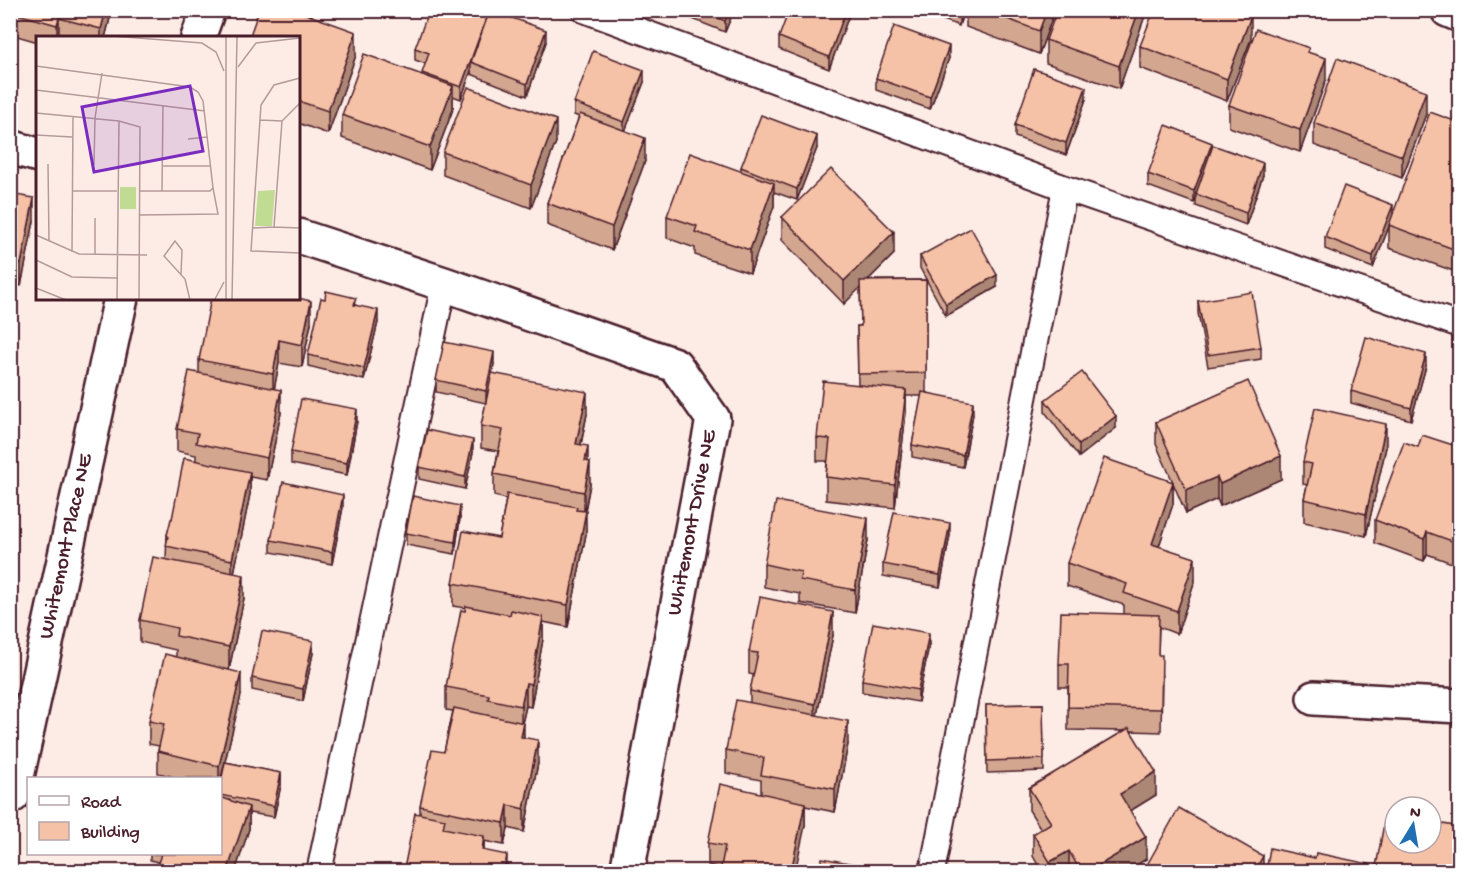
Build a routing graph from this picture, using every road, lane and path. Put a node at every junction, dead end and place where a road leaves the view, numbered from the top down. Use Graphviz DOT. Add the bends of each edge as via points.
graph roads {
  1 [pos="208,10"];
  2 [pos="585,10"];
  3 [pos="1448,10"];
  4 [pos="1460,15"];
  5 [pos="199,36"];
  6 [pos="10,147"];
  7 [pos="36,154"];
  8 [pos="1065,188"];
  9 [pos="300,237"];
  10 [pos="444,284"];
  11 [pos="121,300"];
  12 [pos="1460,325"];
  13 [pos="1314,698"];
  14 [pos="1460,706"];
  15 [pos="13,795"];
  16 [pos="319,872"];
  17 [pos="627,872"];
  18 [pos="932,872"];
  1 -- 5 [label="street"];
  2 -- 8 [label="lane"];
  3 -- 4 [label="street"];
  6 -- 7 [label="street"];
  8 -- 12 [label="lane"];
  8 -- 18 [label="lane"];
  9 -- 10 [label="street, Whitemont Drive NE"];
  10 -- 16 [label="lane"];
  10 -- 17 [label="street, Whitemont Drive NE" via="675,365 713,419"];
  11 -- 15 [label="street, Whitemont Place NE"];
  13 -- 14 [label="street"];
}
